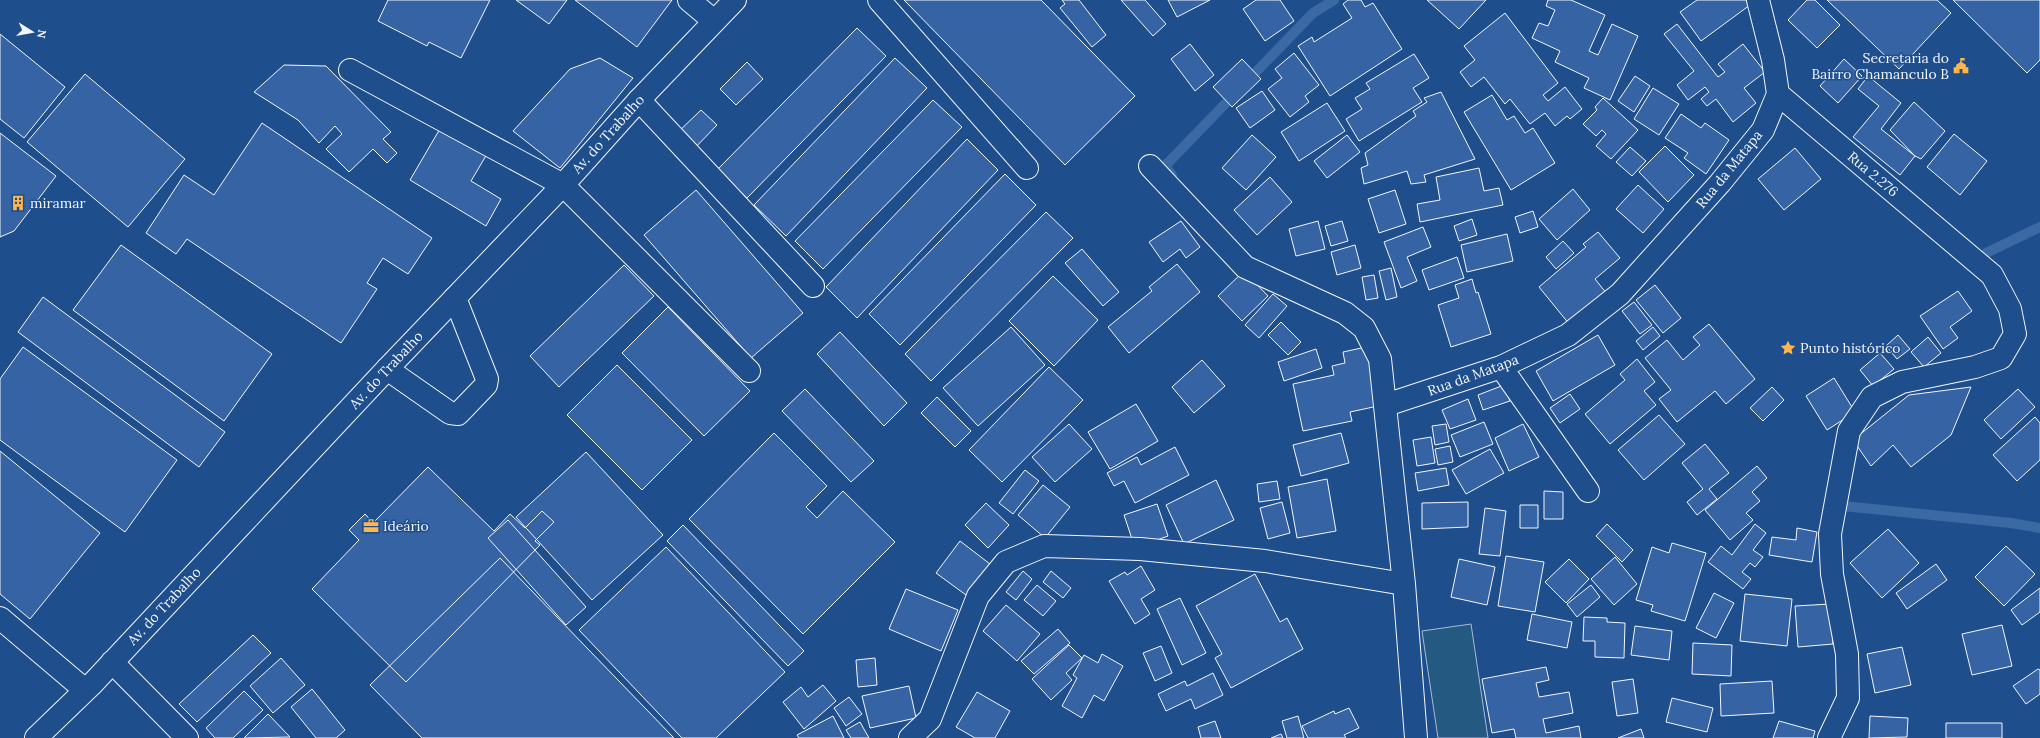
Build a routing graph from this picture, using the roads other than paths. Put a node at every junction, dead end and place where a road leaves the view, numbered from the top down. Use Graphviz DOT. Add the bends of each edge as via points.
graph roads {
  1 [pos="689,0"];
  2 [pos="735,0"];
  3 [pos="879,0"];
  4 [pos="1758,0"];
  5 [pos="714,21"];
  6 [pos="350,70"];
  7 [pos="1778,94"];
  8 [pos="638,100"];
  9 [pos="1150,166"];
  10 [pos="1027,168"];
  11 [pos="563,185"];
  12 [pos="813,286"];
  13 [pos="455,298"];
  14 [pos="1501,367"];
  15 [pos="387,369"];
  16 [pos="749,371"];
  17 [pos="1386,405"];
  18 [pos="1588,491"];
  19 [pos="1404,584"];
  20 [pos="0,618"];
  21 [pos="112,662"];
  22 [pos="85,690"];
  23 [pos="36,738"];
  24 [pos="187,738"];
  25 [pos="910,738"];
  26 [pos="1416,738"];
  27 [pos="1830,738"];
  1 -- 5 [label="street"];
  2 -- 5 [label="street, Av. do Trabalho"];
  3 -- 10 [label="street"];
  4 -- 7 [label="street" via="1774,60"];
  5 -- 8 [label="street, Av. do Trabalho"];
  6 -- 11 [label="street"];
  7 -- 14 [label="street, Rua da Matapa" via="1763,130 1720,183 1620,294 1568,335"];
  7 -- 27 [label="street, Rua 2.276" via="1992,275 2010,309 2015,334 2001,358 1975,367 1902,382 1872,397 1850,431 1830,534 1832,574 1847,654 1848,698"];
  8 -- 11 [label="street, Av. do Trabalho"];
  8 -- 12 [label="street"];
  9 -- 17 [label="street" via="1245,267 1346,313 1364,328 1380,359"];
  11 -- 13 [label="street, Av. do Trabalho"];
  11 -- 16 [label="street"];
  13 -- 15 [label="street, Av. do Trabalho"];
  13 -- 15 [label="street" via="486,373 486,385 461,411 453,414"];
  14 -- 17 [label="street, Rua da Matapa"];
  14 -- 18 [label="street"];
  15 -- 21 [label="street, Av. do Trabalho"];
  17 -- 19 [label="street"];
  19 -- 25 [label="street" via="1265,561 1140,549 1044,546 1006,562 978,596 930,719"];
  19 -- 26 [label="street"];
  20 -- 22 [label="street"];
  21 -- 22 [label="street, Av. do Trabalho"];
  21 -- 24 [label="street"];
  22 -- 23 [label="street, Av. do Trabalho"];
}
